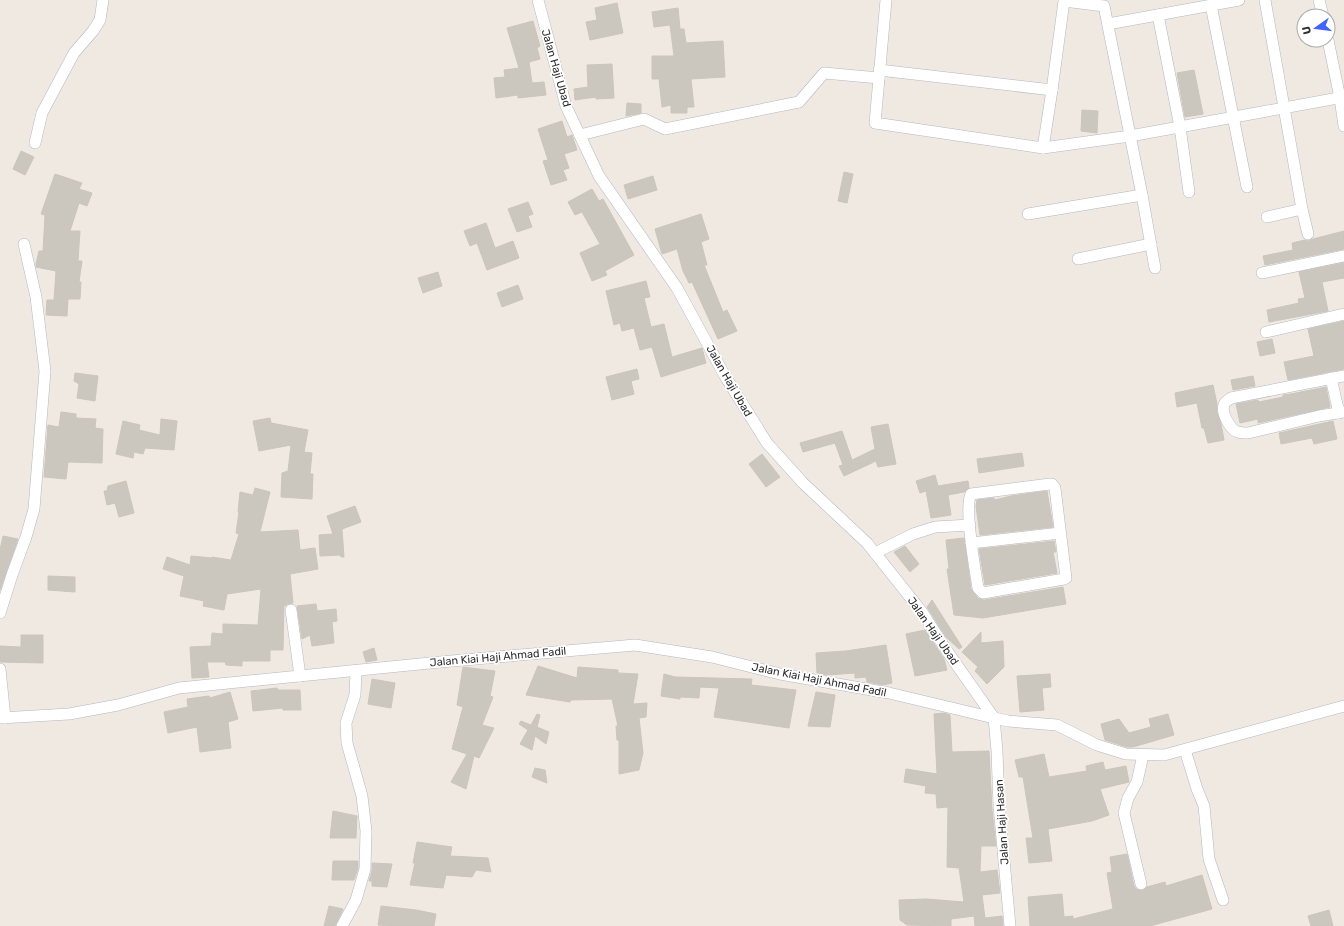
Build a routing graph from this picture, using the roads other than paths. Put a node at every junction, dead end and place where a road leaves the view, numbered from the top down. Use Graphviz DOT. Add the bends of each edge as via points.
graph roads {
  1 [pos="103,0"];
  2 [pos="538,0"];
  3 [pos="886,0"];
  4 [pos="1239,0"];
  5 [pos="1265,0"];
  6 [pos="1211,5"];
  7 [pos="1158,15"];
  8 [pos="1108,24"];
  9 [pos="1330,48"];
  10 [pos="879,74"];
  11 [pos="1052,90"];
  12 [pos="1342,98"];
  13 [pos="1284,108"];
  14 [pos="1233,118"];
  15 [pos="1344,126"];
  16 [pos="1180,127"];
  17 [pos="580,135"];
  18 [pos="1130,136"];
  19 [pos="35,143"];
  20 [pos="1043,148"];
  21 [pos="1247,187"];
  22 [pos="1189,192"];
  23 [pos="1142,195"];
  24 [pos="1302,209"];
  25 [pos="1028,214"];
  26 [pos="1267,217"];
  27 [pos="1308,234"];
  28 [pos="24,244"];
  29 [pos="1151,244"];
  30 [pos="1344,256"];
  31 [pos="1078,259"];
  32 [pos="1155,268"];
  33 [pos="1262,273"];
  34 [pos="1344,314"];
  35 [pos="1266,332"];
  36 [pos="1344,376"];
  37 [pos="1331,378"];
  38 [pos="1341,412"];
  39 [pos="970,525"];
  40 [pos="1060,533"];
  41 [pos="971,542"];
  42 [pos="875,553"];
  43 [pos="291,610"];
  44 [pos="0,613"];
  45 [pos="0,669"];
  46 [pos="356,671"];
  47 [pos="300,676"];
  48 [pos="1344,706"];
  49 [pos="3,718"];
  50 [pos="994,718"];
  51 [pos="1185,750"];
  52 [pos="1143,755"];
  53 [pos="1142,884"];
  54 [pos="1222,900"];
  55 [pos="342,926"];
  56 [pos="1010,926"];
  1 -- 19 [label="street" via="100,20 74,53 42,113"];
  2 -- 17 [label="street, Jalan Haji Ubad" via="566,106"];
  3 -- 10 [label="street"];
  4 -- 6 [label="street"];
  5 -- 13 [label="street"];
  6 -- 7 [label="street"];
  6 -- 14 [label="street"];
  7 -- 8 [label="street"];
  7 -- 16 [label="street"];
  8 -- 11 [label="street" via="1104,6 1064,1"];
  8 -- 18 [label="street"];
  9 -- 12 [label="street"];
  10 -- 11 [label="street"];
  10 -- 17 [label="street" via="824,73 798,102 665,129 644,119"];
  10 -- 20 [label="street" via="875,123"];
  11 -- 20 [label="street"];
  12 -- 13 [label="street"];
  12 -- 15 [label="street"];
  13 -- 14 [label="street"];
  13 -- 24 [label="street"];
  14 -- 16 [label="street"];
  14 -- 21 [label="street"];
  16 -- 18 [label="street"];
  16 -- 22 [label="street"];
  17 -- 42 [label="street, Jalan Haji Ubad" via="599,176 676,288 725,376 767,443 803,483"];
  18 -- 20 [label="street"];
  18 -- 23 [label="street"];
  23 -- 25 [label="street"];
  23 -- 29 [label="street"];
  24 -- 26 [label="street"];
  24 -- 27 [label="street"];
  28 -- 44 [label="street" via="36,297 45,371 34,509"];
  29 -- 31 [label="street"];
  29 -- 32 [label="street"];
  30 -- 33 [label="street"];
  34 -- 35 [label="street"];
  36 -- 37 [label="street"];
  37 -- 38 [label="street"];
  37 -- 38 [label="street" via="1231,398 1225,402 1224,412 1231,428 1248,433"];
  39 -- 40 [label="street" via="971,494 1052,484 1055,488"];
  39 -- 41 [label="street"];
  39 -- 42 [label="street" via="935,527 913,534"];
  40 -- 41 [label="street"];
  40 -- 41 [label="street" via="1066,576 1064,579 983,593 978,588"];
  42 -- 50 [label="street, Jalan Haji Ubad" via="922,612"];
  43 -- 47 [label="street"];
  45 -- 49 [label="street"];
  46 -- 47 [label="street, Jalan Kiai Haji Ahmad Fadil"];
  46 -- 50 [label="street, Jalan Kiai Haji Ahmad Fadil" via="635,645 712,657 780,674 889,693"];
  46 -- 55 [label="street" via="355,695 346,723 347,743 362,796 366,831 365,869 356,900"];
  47 -- 49 [label="street, Jalan Kiai Haji Ahmad Fadil" via="179,688 118,705 69,714"];
  48 -- 51 [label="street, Jalan Kiai Haji Ahmad Fadil"];
  50 -- 52 [label="street, Jalan Kiai Haji Ahmad Fadil" via="1057,725 1097,745 1126,754"];
  50 -- 56 [label="street, Jalan Haji Hasan"];
  51 -- 52 [label="street, Jalan Kiai Haji Ahmad Fadil" via="1164,755"];
  51 -- 54 [label="street" via="1204,806 1209,859"];
  52 -- 53 [label="street" via="1137,782 1128,798 1124,813"];
}
